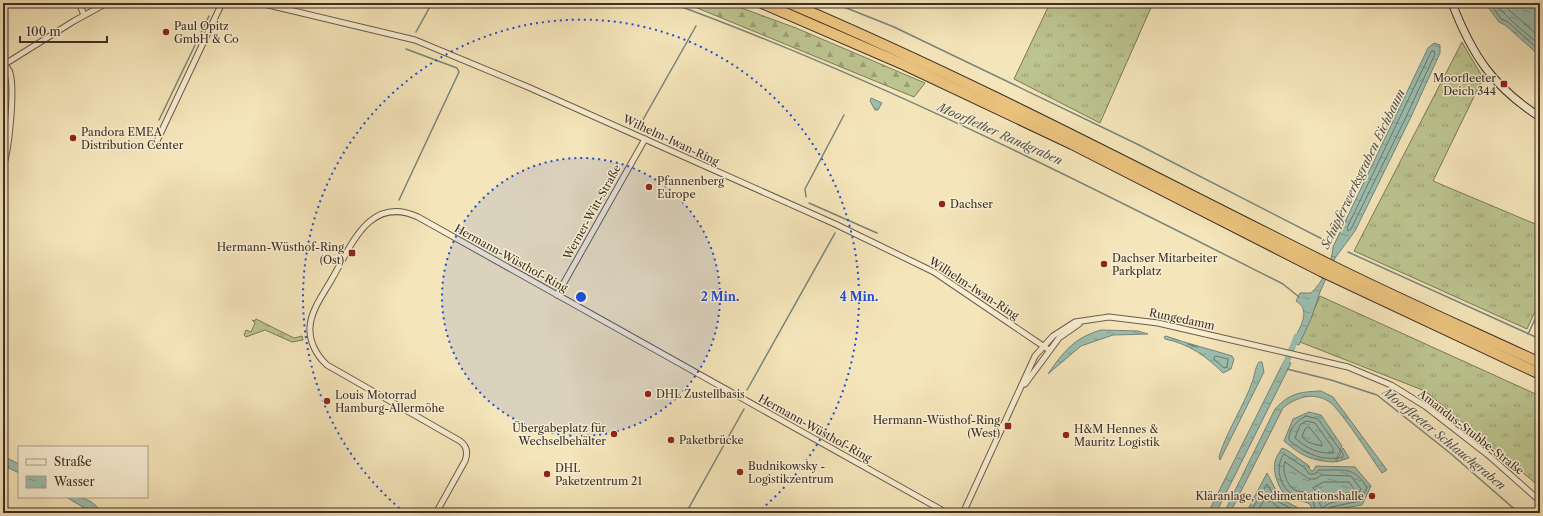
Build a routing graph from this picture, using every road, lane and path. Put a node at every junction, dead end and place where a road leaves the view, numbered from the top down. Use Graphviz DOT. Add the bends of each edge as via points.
graph roads {
  1 [pos="79,3"];
  2 [pos="107,3"];
  3 [pos="222,3"];
  4 [pos="260,3"];
  5 [pos="762,3"];
  6 [pos="789,3"];
  7 [pos="1452,3"];
  8 [pos="84,15"];
  9 [pos="4,64"];
  10 [pos="1540,117"];
  11 [pos="644,138"];
  12 [pos="156,142"];
  13 [pos="3,167"];
  14 [pos="1323,267"];
  15 [pos="1333,272"];
  16 [pos="557,295"];
  17 [pos="1086,320"];
  18 [pos="1043,346"];
  19 [pos="1050,350"];
  20 [pos="1272,350"];
  21 [pos="1540,363"];
  22 [pos="1540,374"];
  23 [pos="1021,390"];
  24 [pos="1540,501"];
  25 [pos="436,513"];
  26 [pos="947,513"];
  27 [pos="962,513"];
  1 -- 8 [label="street"];
  2 -- 8 [label="street"];
  3 -- 12 [label="street"];
  4 -- 11 [label="street, Wilhelm-Iwan-Ring" via="415,40"];
  5 -- 14 [label="highway" via="906,65"];
  6 -- 14 [label="highway" via="924,62 1075,135"];
  7 -- 10 [label="street" via="1471,48 1484,68 1497,83"];
  8 -- 9 [label="street"];
  9 -- 13 [label="street" via="12,82 9,130"];
  11 -- 16 [label="street, Werner-Witt-Straße"];
  11 -- 18 [label="street, Wilhelm-Iwan-Ring" via="835,224 934,272"];
  14 -- 15 [label="highway"];
  15 -- 21 [label="highway"];
  15 -- 22 [label="highway"];
  16 -- 25 [label="street, Hermann-Wüsthof-Ring" via="410,214 393,212 367,222 357,235 313,314 310,330 315,350 320,358 331,367 460,441 466,447 465,461"];
  16 -- 26 [label="street, Hermann-Wüsthof-Ring"];
  17 -- 18 [label="street, Rungedamm" via="1067,326"];
  17 -- 19 [label="street, Rungedamm" via="1064,334"];
  17 -- 20 [label="street, Rungedamm" via="1109,317 1158,323"];
  18 -- 19 [label="street, Wilhelm-Iwan-Ring"];
  18 -- 23 [label="street, Rungedamm" via="1032,362"];
  19 -- 23 [label="street, Rungedamm"];
  20 -- 24 [label="street, Amandus-Stubbe-Straße" via="1348,368 1391,385 1425,406 1488,455"];
  23 -- 27 [label="street, Rungedamm"];
}
